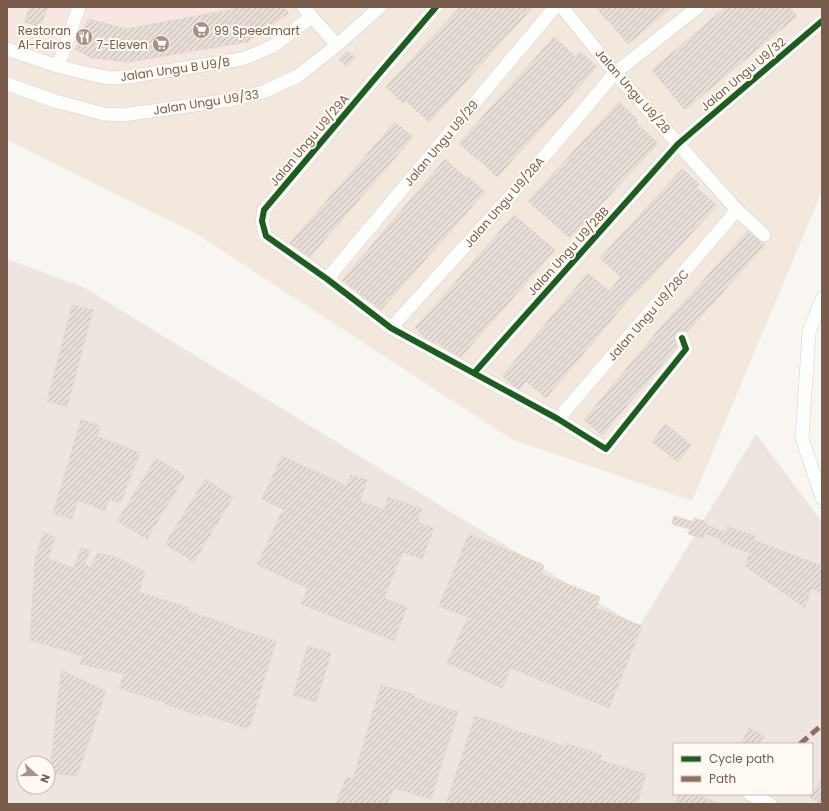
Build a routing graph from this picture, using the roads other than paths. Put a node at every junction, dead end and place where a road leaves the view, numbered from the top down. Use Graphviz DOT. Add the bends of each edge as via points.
graph roads {
  1 [pos="79,7"];
  2 [pos="303,7"];
  3 [pos="380,7"];
  4 [pos="436,7"];
  5 [pos="555,7"];
  6 [pos="562,7"];
  7 [pos="698,7"];
  8 [pos="312,17"];
  9 [pos="822,21"];
  10 [pos="336,45"];
  11 [pos="7,50"];
  12 [pos="58,66"];
  13 [pos="615,73"];
  14 [pos="7,84"];
  15 [pos="678,144"];
  16 [pos="737,210"];
  17 [pos="764,235"];
  18 [pos="327,279"];
  19 [pos="822,299"];
  20 [pos="391,328"];
  21 [pos="682,338"];
  22 [pos="474,373"];
  23 [pos="558,419"];
  24 [pos="822,498"];
  25 [pos="748,795"];
  26 [pos="751,795"];
  27 [pos="744,804"];
  28 [pos="770,804"];
  1 -- 12 [label="street"];
  2 -- 8 [label="street"];
  3 -- 10 [label="street, Jalan Ungu U9/33"];
  4 -- 18 [label="street, Jalan Ungu U9/29A" via="264,210 262,221 266,236"];
  5 -- 18 [label="street, Jalan Ungu U9/29"];
  6 -- 13 [label="street, Jalan Ungu U9/28"];
  7 -- 13 [label="street, Jalan Ungu U9/28A"];
  8 -- 10 [label="street"];
  8 -- 12 [label="street, Jalan Ungu B U9/B" via="273,46 242,59 110,78"];
  9 -- 15 [label="street, Jalan Ungu U9/32"];
  10 -- 14 [label="street, Jalan Ungu U9/33" via="298,76 263,92 230,100 123,115 84,109"];
  11 -- 12 [label="street, Jalan Ungu B U9/B"];
  13 -- 15 [label="street, Jalan Ungu U9/28"];
  13 -- 20 [label="street, Jalan Ungu U9/28A" via="513,194"];
  15 -- 16 [label="street, Jalan Ungu U9/28"];
  15 -- 22 [label="street, Jalan Ungu U9/28B"];
  16 -- 17 [label="street, Jalan Ungu U9/28"];
  16 -- 23 [label="street, Jalan Ungu U9/28C"];
  18 -- 20 [label="street"];
  19 -- 24 [label="street" via="809,332 802,438"];
  20 -- 22 [label="street"];
  21 -- 23 [label="street" via="686,349 606,449"];
  22 -- 23 [label="street"];
  25 -- 27 [label="street"];
  26 -- 28 [label="street"];
}
